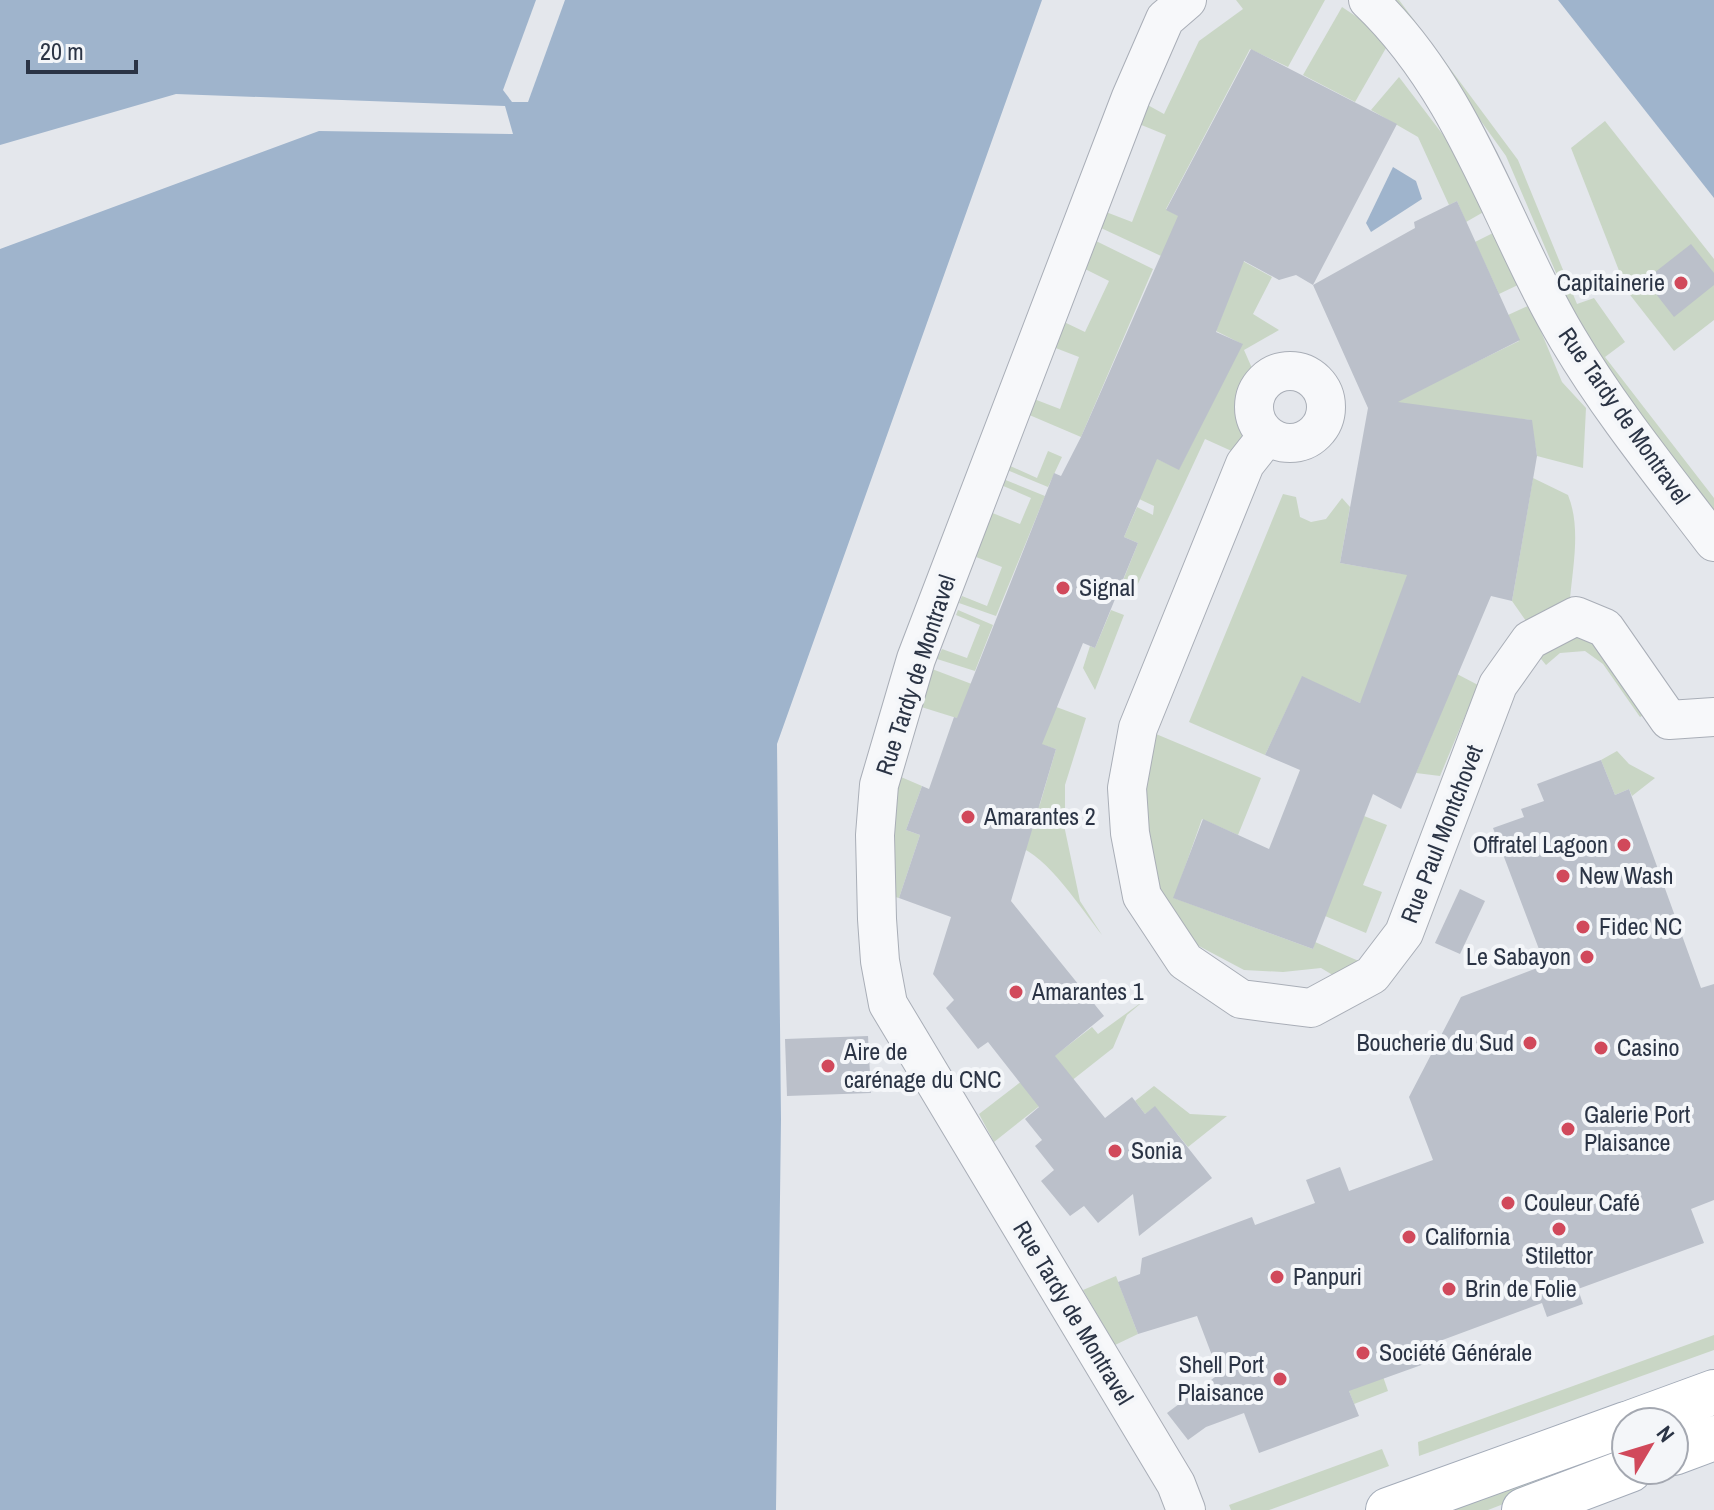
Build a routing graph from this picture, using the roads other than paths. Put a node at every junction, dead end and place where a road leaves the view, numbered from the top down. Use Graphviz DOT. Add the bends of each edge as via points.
graph roads {
  1 [pos="1187,0"];
  2 [pos="1368,0"];
  3 [pos="1267,436"];
  4 [pos="1714,542"];
  5 [pos="1714,717"];
  6 [pos="1714,1392"];
  7 [pos="1676,1406"];
  8 [pos="1714,1408"];
  9 [pos="1690,1417"];
  10 [pos="1610,1430"];
  11 [pos="1714,1438"];
  12 [pos="1573,1443"];
  13 [pos="1610,1445"];
  14 [pos="1690,1447"];
  15 [pos="1610,1478"];
  16 [pos="1186,1510"];
  17 [pos="1388,1510"];
  18 [pos="1524,1510"];
  1 -- 16 [label="street, Rue Tardy de Montravel" via="1165,19 1131,97 916,659 879,785 875,835 880,961 888,1004 1176,1484"];
  2 -- 4 [label="street, Rue Tardy de Montravel" via="1391,22 1458,117 1568,340"];
  3 -- 5 [label="street, Rue Paul Montchovet" via="1245,464 1145,712 1127,788 1142,896 1185,961 1241,999 1311,1008 1372,975 1404,933 1498,685 1530,640 1576,616 1605,628 1669,720"];
  6 -- 7 [label="main road"];
  8 -- 9 [label="street"];
  10 -- 12 [label="main road"];
  11 -- 14 [label="main road"];
  12 -- 13 [label="street"];
  12 -- 17 [label="main road"];
  15 -- 18 [label="main road"];
}
